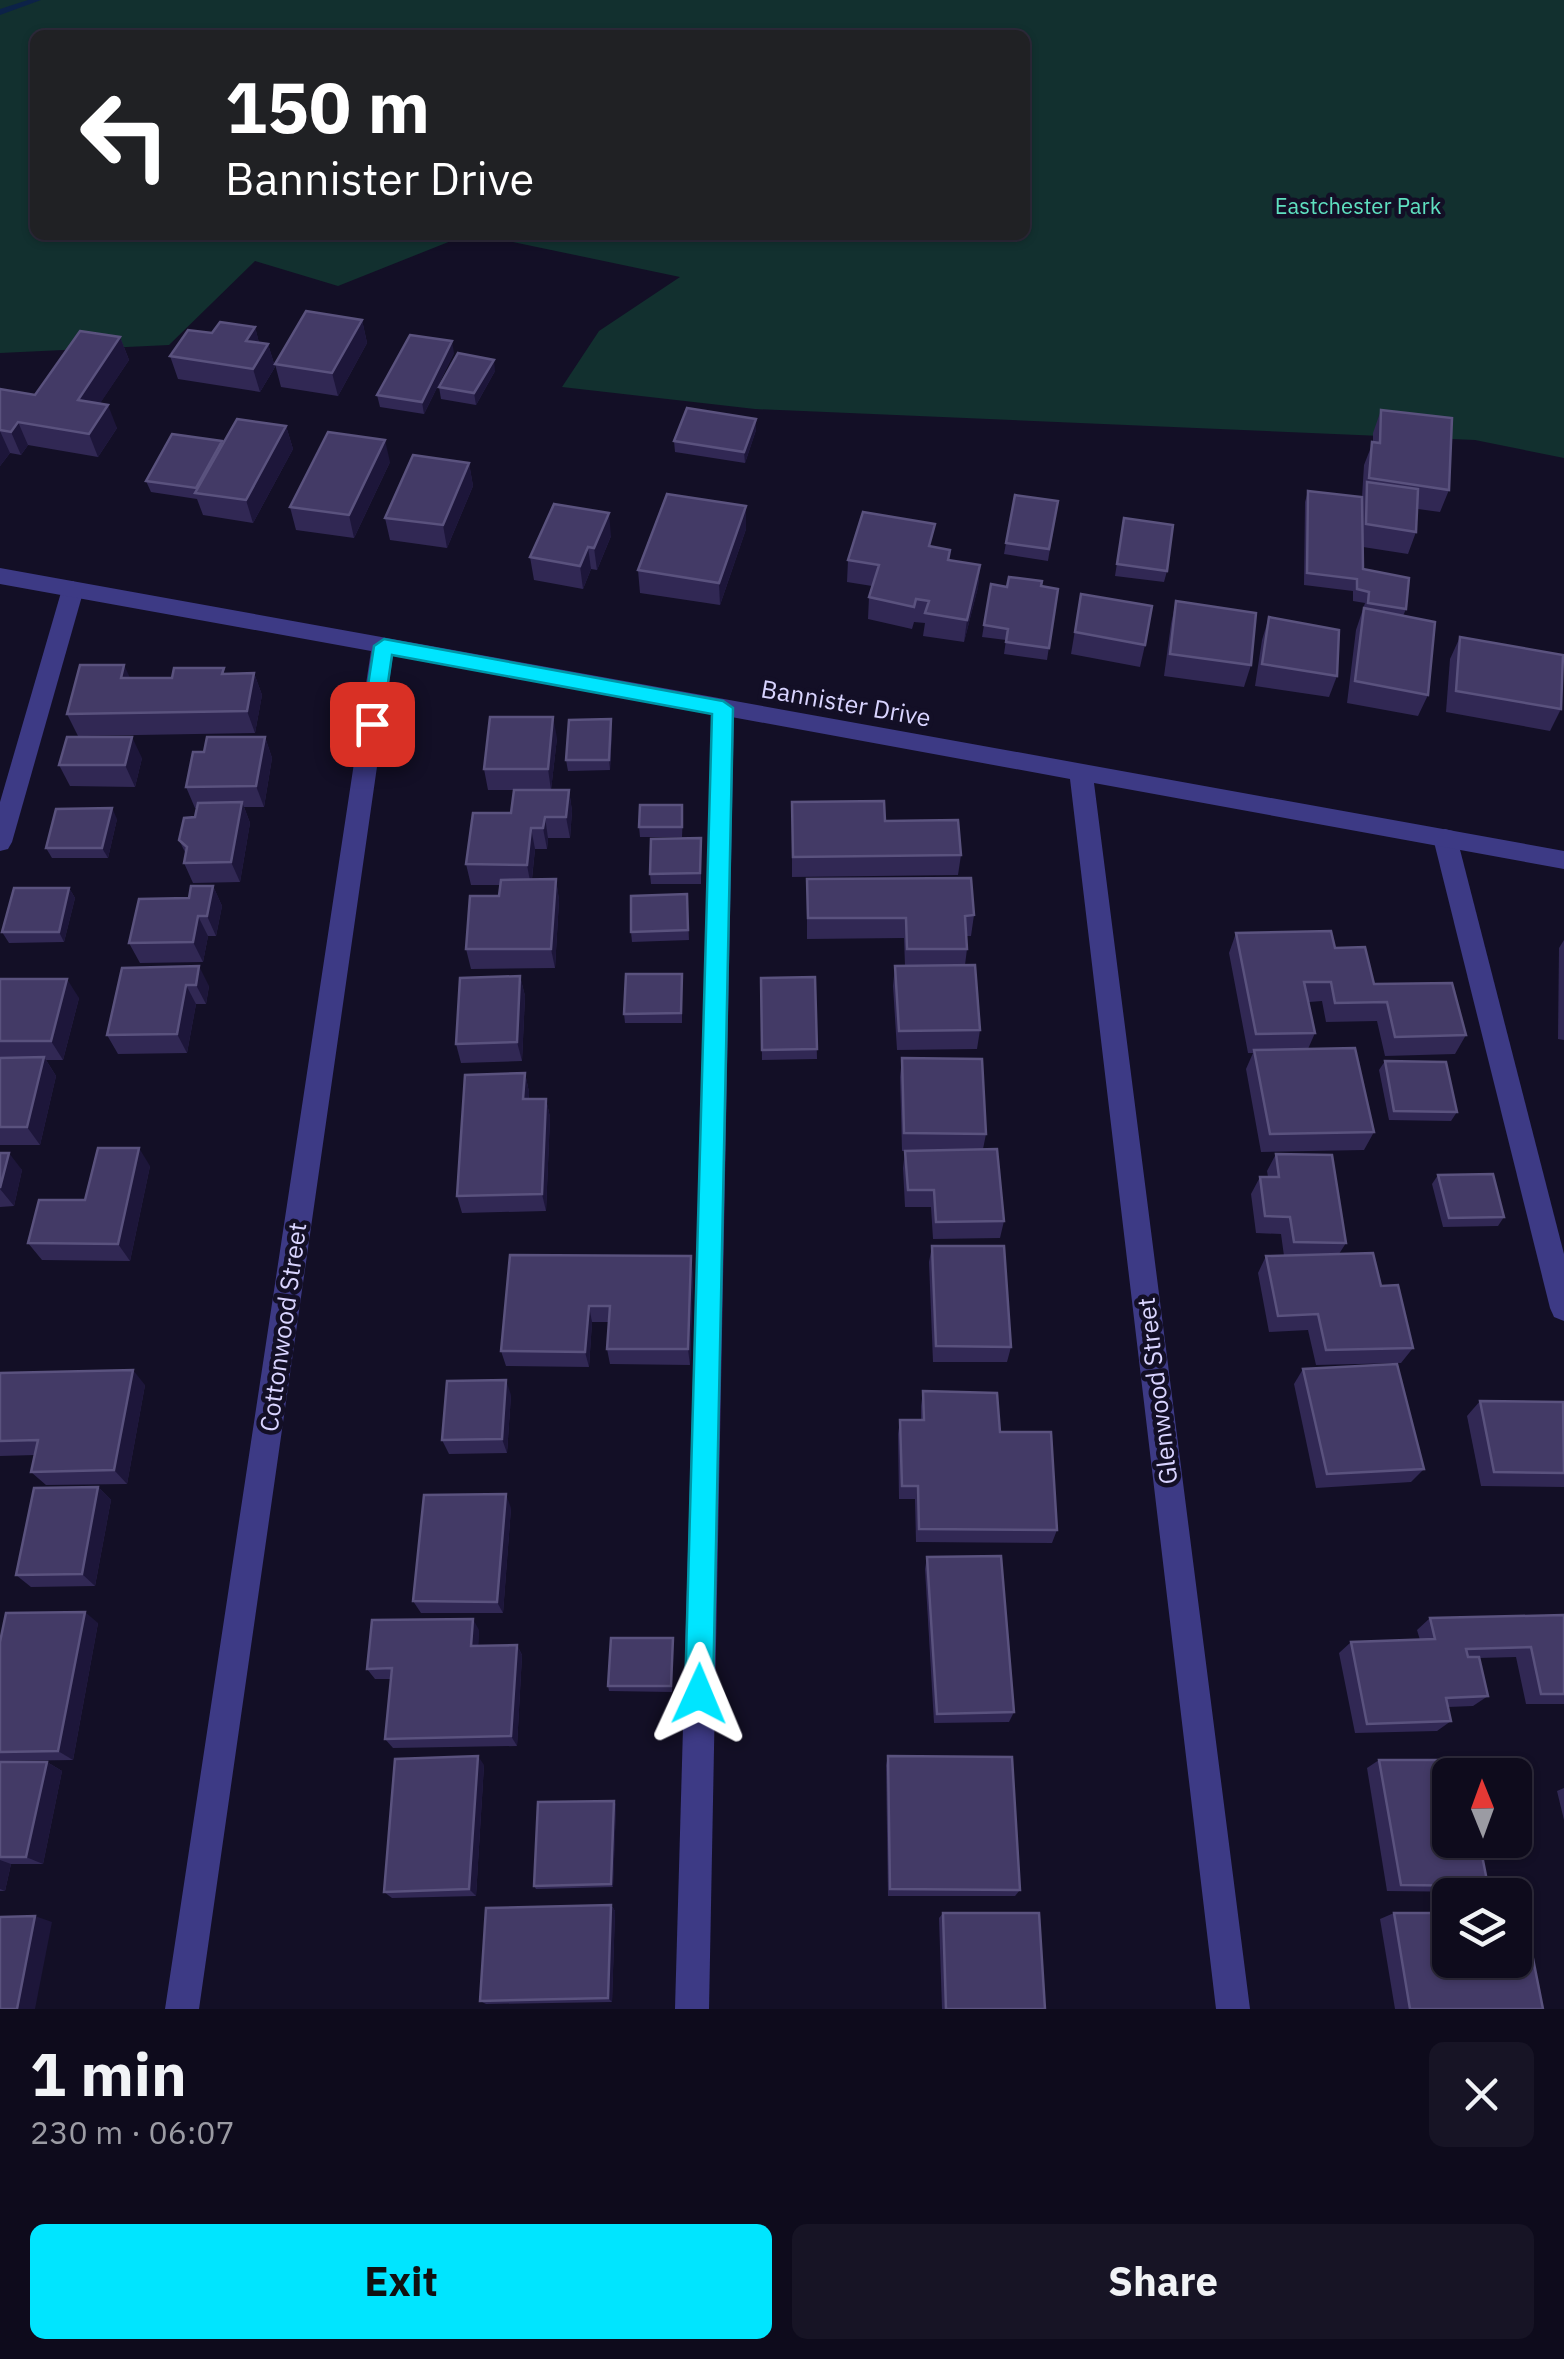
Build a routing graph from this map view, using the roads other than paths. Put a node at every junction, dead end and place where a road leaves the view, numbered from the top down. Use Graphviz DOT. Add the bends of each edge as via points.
graph roads {
  1 [pos="0,576"];
  2 [pos="72,589"];
  3 [pos="384,646"];
  4 [pos="723,708"];
  5 [pos="1082,774"];
  6 [pos="1445,838"];
  7 [pos="0,842"];
  8 [pos="1564,860"];
  9 [pos="1564,1308"];
  10 [pos="182,2009"];
  11 [pos="692,2009"];
  12 [pos="1233,2009"];
  1 -- 2 [label="street, Bannister Drive"];
  2 -- 3 [label="street, Bannister Drive"];
  2 -- 7 [label="street"];
  3 -- 4 [label="street, Bannister Drive"];
  3 -- 10 [label="street, Cottonwood Street"];
  4 -- 5 [label="street, Bannister Drive"];
  4 -- 11 [label="street"];
  5 -- 6 [label="street, Bannister Drive"];
  5 -- 12 [label="street, Glenwood Street"];
  6 -- 8 [label="street, Bannister Drive"];
  6 -- 9 [label="street"];
}
